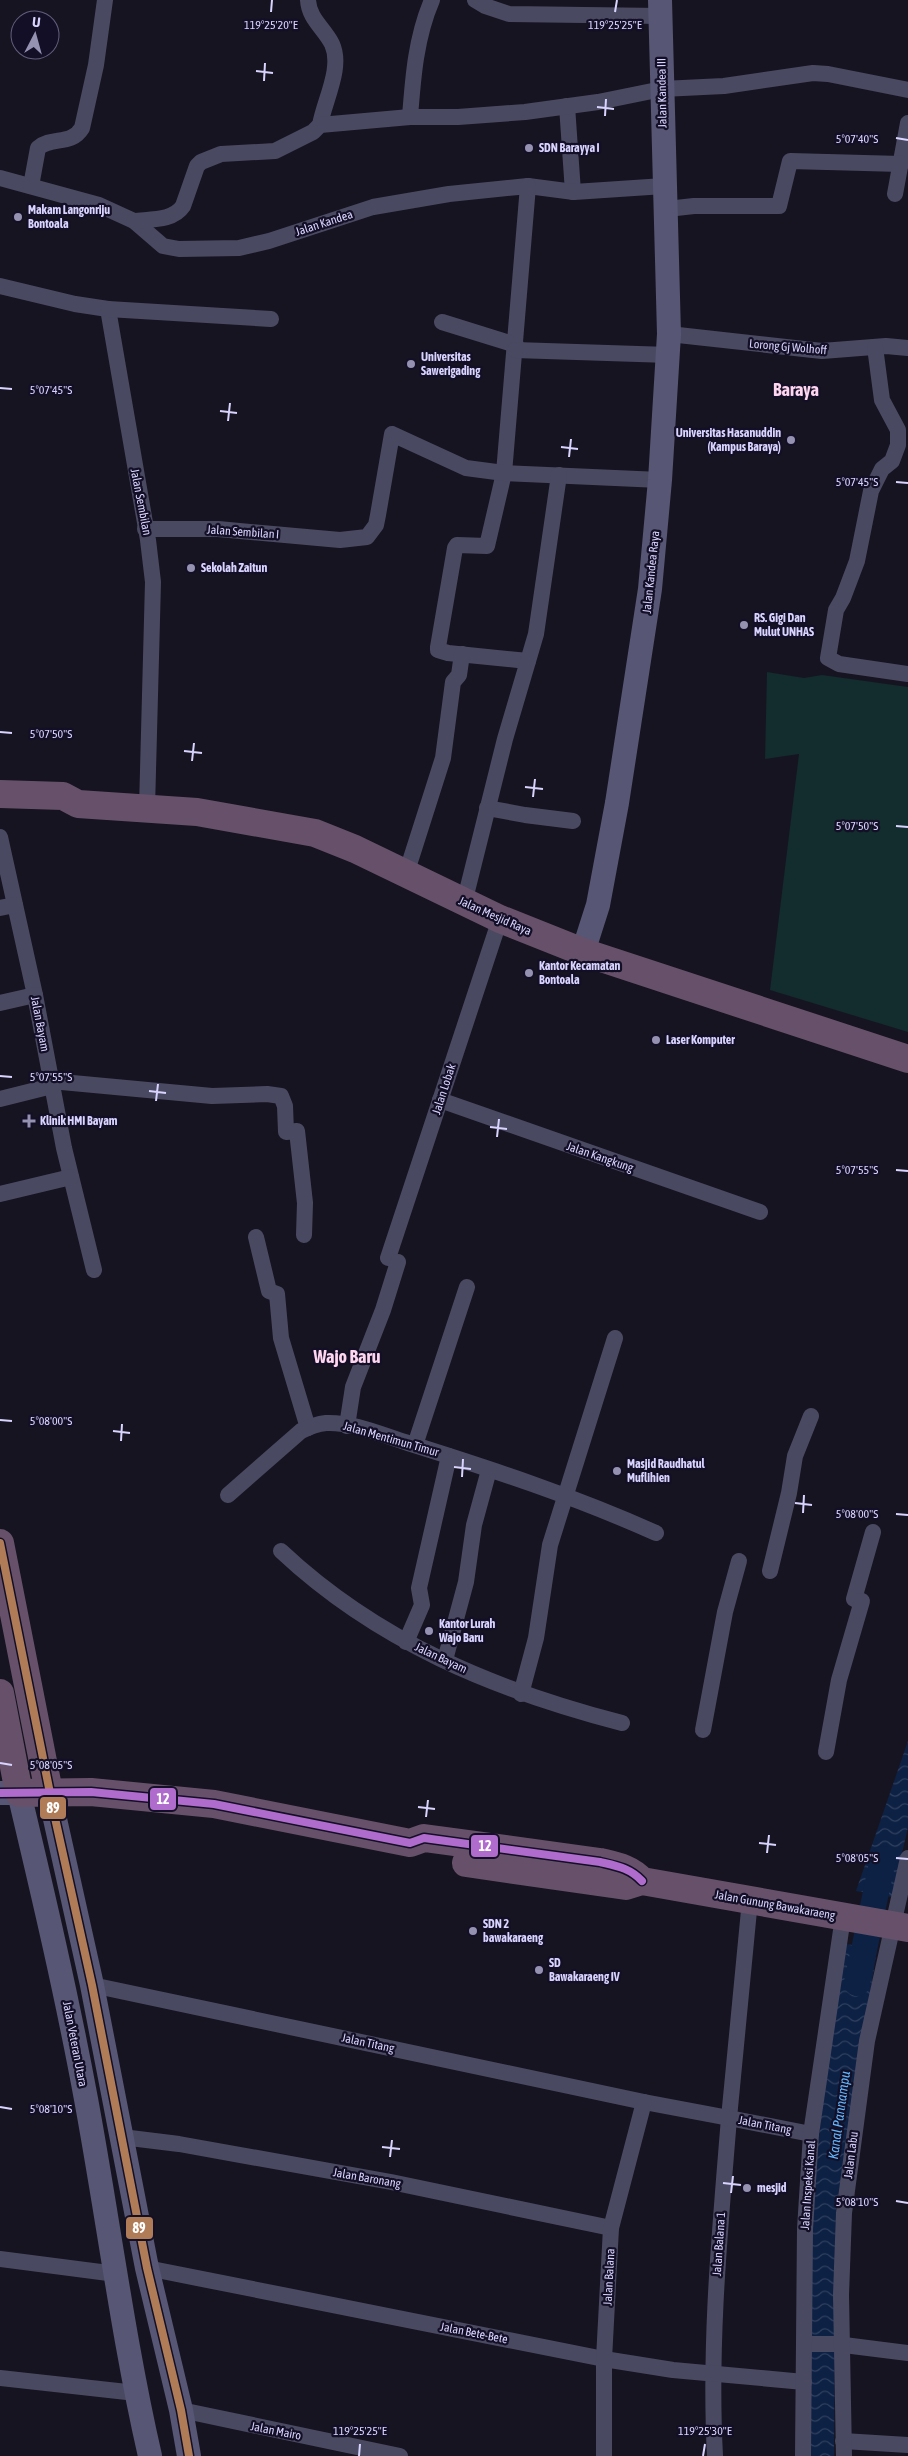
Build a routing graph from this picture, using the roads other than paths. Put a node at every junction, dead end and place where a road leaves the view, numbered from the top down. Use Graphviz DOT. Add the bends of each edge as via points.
graph roads {
  1 [pos="105,0"];
  2 [pos="308,0"];
  3 [pos="432,0"];
  4 [pos="475,0"];
  5 [pos="660,8"];
  6 [pos="662,89"];
  7 [pos="908,90"];
  8 [pos="567,106"];
  9 [pos="410,117"];
  10 [pos="908,123"];
  11 [pos="320,125"];
  12 [pos="901,164"];
  13 [pos="0,178"];
  14 [pos="31,186"];
  15 [pos="528,186"];
  16 [pos="664,186"];
  17 [pos="572,192"];
  18 [pos="895,194"];
  19 [pos="667,209"];
  20 [pos="134,222"];
  21 [pos="0,286"];
  22 [pos="108,309"];
  23 [pos="272,319"];
  24 [pos="442,322"];
  25 [pos="669,344"];
  26 [pos="516,347"];
  27 [pos="875,347"];
  28 [pos="908,348"];
  29 [pos="504,473"];
  30 [pos="559,475"];
  31 [pos="660,480"];
  32 [pos="145,529"];
  33 [pos="462,654"];
  34 [pos="528,660"];
  35 [pos="908,674"];
  36 [pos="0,794"];
  37 [pos="78,804"];
  38 [pos="147,808"];
  39 [pos="487,808"];
  40 [pos="0,810"];
  41 [pos="573,821"];
  42 [pos="0,837"];
  43 [pos="406,874"];
  44 [pos="464,903"];
  45 [pos="8,907"];
  46 [pos="500,919"];
  47 [pos="583,952"];
  48 [pos="35,995"];
  49 [pos="0,1003"];
  50 [pos="908,1059"];
  51 [pos="52,1083"];
  52 [pos="0,1099"];
  53 [pos="440,1100"];
  54 [pos="71,1177"];
  55 [pos="0,1194"];
  56 [pos="760,1212"];
  57 [pos="304,1235"];
  58 [pos="256,1237"];
  59 [pos="94,1270"];
  60 [pos="467,1287"];
  61 [pos="615,1338"];
  62 [pos="810,1416"];
  63 [pos="346,1426"];
  64 [pos="308,1428"];
  65 [pos="415,1445"];
  66 [pos="449,1456"];
  67 [pos="489,1470"];
  68 [pos="228,1495"];
  69 [pos="564,1496"];
  70 [pos="873,1532"];
  71 [pos="656,1533"];
  72 [pos="0,1544"];
  73 [pos="281,1552"];
  74 [pos="739,1560"];
  75 [pos="770,1571"];
  76 [pos="406,1642"];
  77 [pos="445,1660"];
  78 [pos="0,1693"];
  79 [pos="521,1694"];
  80 [pos="622,1723"];
  81 [pos="703,1730"];
  82 [pos="826,1752"];
  83 [pos="49,1792"];
  84 [pos="9,1793"];
  85 [pos="908,1858"];
  86 [pos="750,1900"];
  87 [pos="846,1918"];
  88 [pos="896,1926"];
  89 [pos="92,1985"];
  90 [pos="644,2102"];
  91 [pos="729,2118"];
  92 [pos="811,2134"];
  93 [pos="122,2137"];
  94 [pos="612,2228"];
  95 [pos="0,2259"];
  96 [pos="146,2268"];
  97 [pos="116,2274"];
  98 [pos="806,2344"];
  99 [pos="839,2345"];
  100 [pos="908,2353"];
  101 [pos="604,2359"];
  102 [pos="713,2374"];
  103 [pos="0,2378"];
  104 [pos="804,2382"];
  105 [pos="136,2393"];
  106 [pos="181,2410"];
  107 [pos="908,2445"];
  108 [pos="843,2448"];
  109 [pos="150,2456"];
  110 [pos="189,2456"];
  111 [pos="400,2456"];
  112 [pos="604,2456"];
  113 [pos="715,2456"];
  114 [pos="803,2456"];
  1 -- 14 [label="street" via="96,65 82,128 70,140 50,142 38,148"];
  2 -- 11 [label="street" via="313,18 334,50 333,73"];
  3 -- 9 [label="street" via="417,51"];
  4 -- 5 [label="street" via="509,14"];
  5 -- 6 [label="main road, Jalan Kandea III"];
  6 -- 7 [label="street" via="724,86 813,73"];
  6 -- 8 [label="street"];
  6 -- 16 [label="main road, Jalan Kandea III"];
  8 -- 9 [label="street" via="478,116"];
  8 -- 17 [label="street"];
  9 -- 11 [label="street"];
  10 -- 12 [label="street"];
  11 -- 20 [label="street" via="313,132 275,151 221,154 208,158 197,166 180,212"];
  12 -- 18 [label="street"];
  12 -- 19 [label="street" via="790,161 779,206"];
  13 -- 14 [label="street, Jalan Kandea"];
  14 -- 20 [label="street, Jalan Kandea" via="98,205"];
  15 -- 17 [label="street, Jalan Kandea"];
  15 -- 20 [label="street, Jalan Kandea" via="396,202 269,241 232,249 171,248"];
  15 -- 26 [label="street" via="517,295"];
  16 -- 17 [label="street, Jalan Kandea"];
  16 -- 19 [label="main road, Jalan Kandea Raya"];
  19 -- 25 [label="main road, Jalan Kandea Raya"];
  21 -- 22 [label="street"];
  22 -- 23 [label="street"];
  22 -- 32 [label="street, Jalan Sembilan"];
  24 -- 26 [label="street, Lorong Gj Wolhoff"];
  25 -- 26 [label="street, Lorong Gj Wolhoff"];
  25 -- 27 [label="street, Lorong Gj Wolhoff" via="822,351"];
  25 -- 31 [label="main road, Jalan Kandea Raya"];
  26 -- 29 [label="street"];
  27 -- 28 [label="street, Lorong Gj Wolhoff"];
  27 -- 35 [label="street" via="882,400 898,430 898,445 892,461 882,469 871,490 857,561 836,610 828,655 839,664"];
  29 -- 30 [label="street"];
  29 -- 32 [label="street, Jalan Sembilan I" via="456,466 392,434 376,525 367,537 340,540 218,529"];
  29 -- 33 [label="street" via="487,546 458,545 453,557 438,647 443,652"];
  30 -- 31 [label="street"];
  30 -- 34 [label="street" via="539,616"];
  31 -- 47 [label="main road, Jalan Kandea Raya" via="650,589 618,803 598,905"];
  32 -- 38 [label="street, Jalan Sembilan" via="151,559 153,611"];
  33 -- 34 [label="street"];
  33 -- 43 [label="street" via="459,675 454,682 443,758"];
  34 -- 39 [label="street"];
  36 -- 37 [label="highway, Jalan Mesjid Raya" via="63,796"];
  37 -- 38 [label="highway, Jalan Mesjid Raya"];
  37 -- 40 [label="highway, Jalan Mesjid Raya" via="64,809"];
  38 -- 43 [label="highway, Jalan Mesjid Raya" via="242,819 315,834 356,849"];
  39 -- 41 [label="street"];
  39 -- 44 [label="street"];
  42 -- 45 [label="street, Jalan Bayam"];
  43 -- 44 [label="highway, Jalan Mesjid Raya"];
  44 -- 46 [label="highway, Jalan Mesjid Raya"];
  45 -- 48 [label="street, Jalan Bayam"];
  46 -- 47 [label="highway, Jalan Mesjid Raya"];
  46 -- 53 [label="street, Jalan Lobak"];
  47 -- 50 [label="highway, Jalan Mesjid Raya"];
  48 -- 49 [label="street"];
  48 -- 51 [label="street, Jalan Bayam"];
  51 -- 52 [label="street"];
  51 -- 54 [label="street, Jalan Bayam"];
  51 -- 57 [label="street" via="212,1096 281,1096 285,1106 286,1132 297,1131 305,1203"];
  53 -- 56 [label="street, Jalan Kangkung"];
  53 -- 63 [label="street, Jalan Lobak" via="393,1260 383,1310 353,1387"];
  54 -- 55 [label="street"];
  54 -- 59 [label="street, Jalan Bayam"];
  58 -- 64 [label="street" via="269,1291 277,1294 281,1338"];
  60 -- 65 [label="street"];
  61 -- 69 [label="street"];
  62 -- 75 [label="street" via="795,1456"];
  63 -- 64 [label="street, Jalan Mentimun Timur" via="327,1423"];
  63 -- 65 [label="street, Jalan Mentimun Timur"];
  64 -- 68 [label="street"];
  65 -- 66 [label="street, Jalan Mentimun Timur"];
  66 -- 67 [label="street, Jalan Mentimun Timur"];
  66 -- 76 [label="street" via="419,1588 422,1605"];
  67 -- 69 [label="street, Jalan Mentimun Timur"];
  67 -- 77 [label="street" via="474,1525 466,1582"];
  69 -- 71 [label="street, Jalan Mentimun Timur"];
  69 -- 79 [label="street" via="550,1545 536,1638"];
  70 -- 82 [label="street" via="838,1680"];
  72 -- 83 [label="highway"];
  73 -- 76 [label="street, Jalan Bayam" via="350,1609"];
  74 -- 81 [label="street" via="725,1612"];
  76 -- 77 [label="street, Jalan Bayam"];
  77 -- 79 [label="street, Jalan Bayam"];
  78 -- 84 [label="highway, Jalan Veteran Utara"];
  79 -- 80 [label="street, Jalan Bayam"];
  83 -- 84 [label="highway, Jalan Gunung Bawakaraeng"];
  83 -- 86 [label="highway, Jalan Gunung Bawakaraeng" via="91,1792 214,1804 410,1843 424,1838 600,1862 634,1872 642,1881"];
  83 -- 89 [label="main road"];
  84 -- 97 [label="main road, Jalan Veteran Utara" via="54,1943 82,2078"];
  85 -- 88 [label="street, Jalan Labu"];
  86 -- 87 [label="highway, Jalan Gunung Bawakaraeng"];
  86 -- 91 [label="street, Jalan Titang"];
  87 -- 88 [label="highway, Jalan Gunung Bawakaraeng"];
  87 -- 92 [label="street, Jalan Inspeksi Kanal"];
  88 -- 99 [label="street, Jalan Labu" via="867,2041 850,2160 844,2213"];
  89 -- 90 [label="street, Jalan Titang"];
  89 -- 93 [label="main road"];
  90 -- 91 [label="street"];
  90 -- 94 [label="street, Jalan Balana"];
  91 -- 92 [label="street, Jalan Titang"];
  91 -- 102 [label="street, Jalan Balana 1" via="718,2251"];
  92 -- 98 [label="street, Jalan Inspeksi Kanal" via="805,2229"];
  93 -- 94 [label="street, Jalan Baronang" via="179,2144 391,2182"];
  93 -- 96 [label="main road"];
  94 -- 101 [label="street, Jalan Balana"];
  95 -- 97 [label="street"];
  96 -- 101 [label="street, Jalan Bete-Bete"];
  96 -- 106 [label="main road"];
  97 -- 105 [label="main road, Jalan Veteran Utara"];
  98 -- 99 [label="street"];
  98 -- 104 [label="street, Jalan Inspeksi Kanal"];
  99 -- 100 [label="street"];
  99 -- 108 [label="street, Jalan Labu"];
  101 -- 102 [label="street, Jalan Bete-Bete"];
  101 -- 112 [label="street, Jalan Balana"];
  102 -- 104 [label="street, Jalan Bete-Bete"];
  102 -- 113 [label="street, Jalan Balana 1"];
  103 -- 105 [label="street"];
  104 -- 114 [label="street, Jalan Inspeksi Kanal"];
  105 -- 109 [label="main road, Jalan Veteran Utara"];
  106 -- 110 [label="main road"];
  106 -- 111 [label="street, Jalan Mairo"];
  107 -- 108 [label="street"];
}
